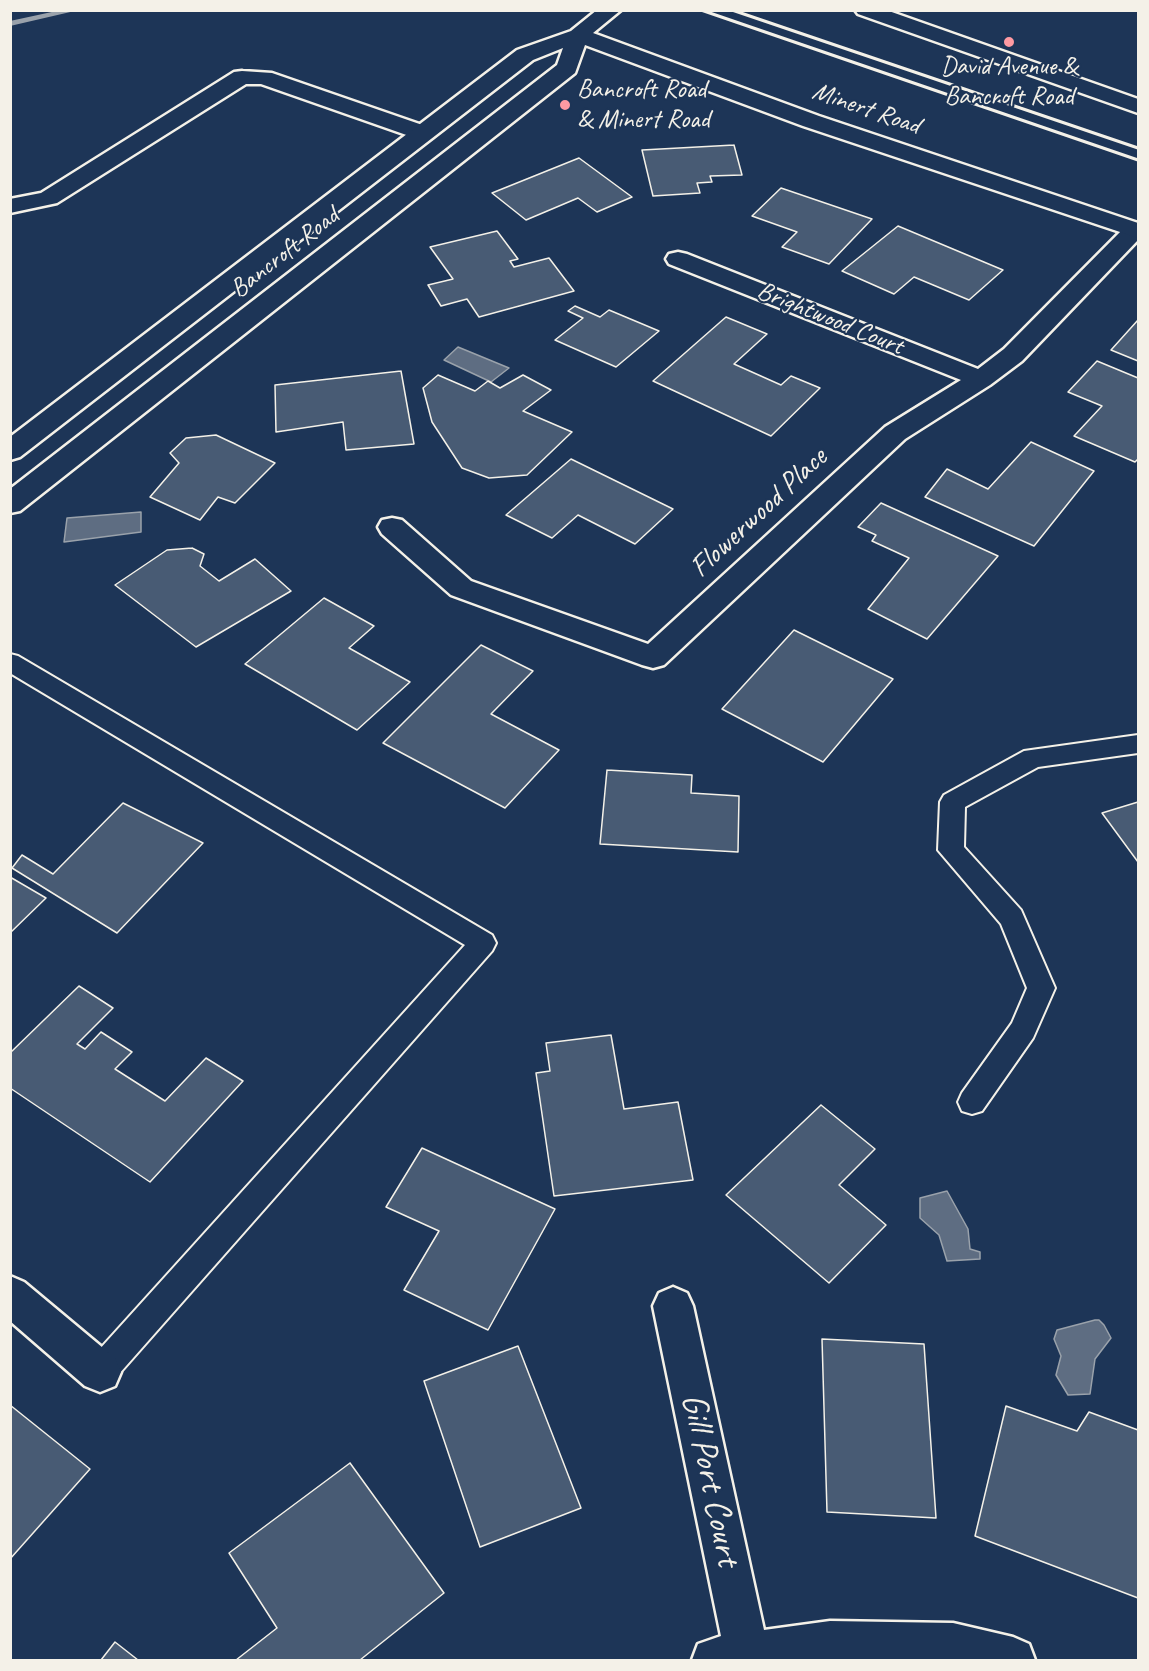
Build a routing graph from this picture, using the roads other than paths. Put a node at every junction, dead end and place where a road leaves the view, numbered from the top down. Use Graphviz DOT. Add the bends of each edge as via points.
graph roads {
  1 [pos="611,10"];
  2 [pos="865,10"];
  3 [pos="578,35"];
  4 [pos="1138,106"];
  5 [pos="423,133"];
  6 [pos="10,206"];
  7 [pos="1137,230"];
  8 [pos="678,259"];
  9 [pos="981,379"];
  10 [pos="10,451"];
  11 [pos="10,504"];
  12 [pos="392,527"];
  13 [pos="10,662"];
  14 [pos="1138,744"];
  15 [pos="972,1102"];
  16 [pos="10,1295"];
  17 [pos="673,1306"];
  18 [pos="100,1372"];
  19 [pos="730,1658"];
  20 [pos="1013,1660"];
  1 -- 3 [label="street, Bancroft Road"];
  2 -- 4 [label="street"];
  3 -- 5 [label="street, Bancroft Road" via="525,55"];
  3 -- 7 [label="street, Minert Road" via="811,121"];
  3 -- 11 [label="street, Bancroft Road" via="567,68"];
  5 -- 6 [label="street" via="264,78 242,77 49,198"];
  5 -- 10 [label="street, Bancroft Road"];
  7 -- 9 [label="street, Flowerwood Place" via="1033,336"];
  8 -- 9 [label="street, Brightwood Court"];
  9 -- 12 [label="street, Flowerwood Place" via="895,433 653,657 460,588"];
  13 -- 18 [label="lane" via="483,943"];
  14 -- 15 [label="lane" via="1034,758 953,802 951,850 1012,918 1041,988 1023,1030"];
  16 -- 18 [label="street"];
  17 -- 19 [label="street, Gill Port Court"];
  19 -- 20 [label="street" via="830,1644 953,1646"];
}
